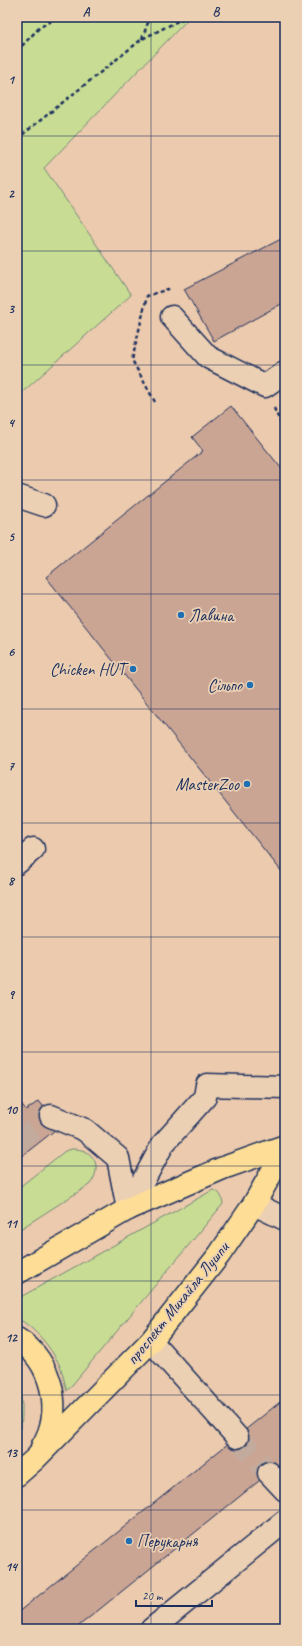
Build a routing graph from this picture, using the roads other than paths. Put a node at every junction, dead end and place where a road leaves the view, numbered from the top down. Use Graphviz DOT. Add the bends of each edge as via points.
graph roads {
  1 [pos="172,317"];
  2 [pos="285,372"];
  3 [pos="17,496"];
  4 [pos="44,505"];
  5 [pos="285,1087"];
  6 [pos="51,1116"];
  7 [pos="285,1146"];
  8 [pos="285,1150"];
  9 [pos="254,1204"];
  10 [pos="128,1209"];
  11 [pos="285,1218"];
  12 [pos="17,1272"];
  13 [pos="17,1339"];
  14 [pos="151,1341"];
  15 [pos="237,1436"];
  16 [pos="34,1460"];
  17 [pos="269,1473"];
  18 [pos="17,1475"];
  19 [pos="285,1490"];
  20 [pos="285,1521"];
  21 [pos="152,1629"];
  1 -- 2 [label="lane" via="208,357 265,386"];
  3 -- 4 [label="lane"];
  5 -- 10 [label="lane" via="207,1085 205,1097 163,1144"];
  6 -- 10 [label="lane" via="85,1130 118,1158"];
  7 -- 10 [label="main road" via="222,1168"];
  8 -- 9 [label="main road, проспект Михайла Лушпи"];
  9 -- 11 [label="lane"];
  9 -- 14 [label="main road, проспект Михайла Лушпи" via="219,1255"];
  10 -- 12 [label="main road"];
  13 -- 16 [label="main road" via="42,1363 52,1387 54,1413 50,1432"];
  14 -- 15 [label="lane"];
  14 -- 16 [label="main road, проспект Михайла Лушпи"];
  16 -- 18 [label="main road, проспект Михайла Лушпи"];
  17 -- 19 [label="lane"];
  20 -- 21 [label="lane"];
}
